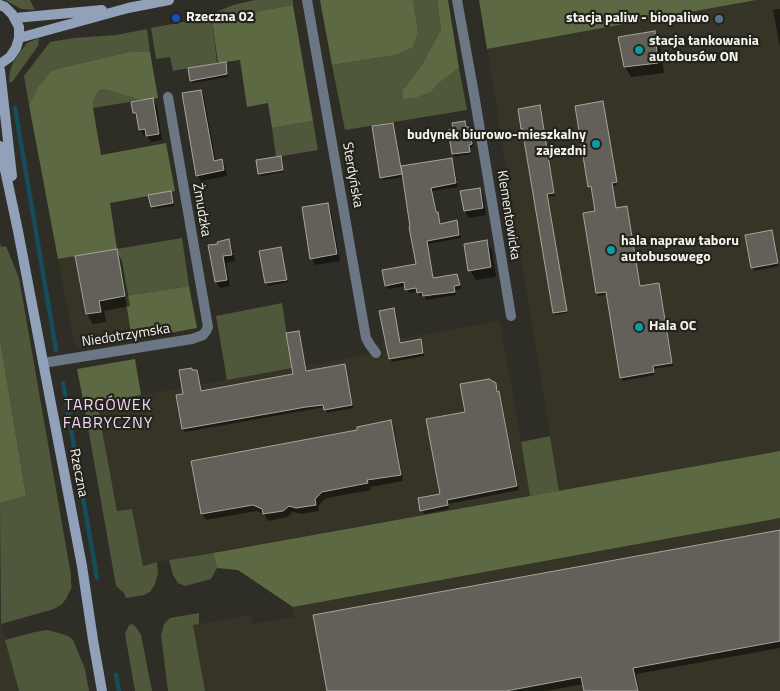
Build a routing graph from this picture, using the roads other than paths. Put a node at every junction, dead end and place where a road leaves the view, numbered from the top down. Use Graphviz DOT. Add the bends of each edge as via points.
graph roads {
  1 [pos="169,0"];
  2 [pos="307,0"];
  3 [pos="458,0"];
  4 [pos="0,5"];
  5 [pos="128,8"];
  6 [pos="15,18"];
  7 [pos="19,38"];
  8 [pos="0,64"];
  9 [pos="0,70"];
  10 [pos="168,98"];
  11 [pos="0,146"];
  12 [pos="18,231"];
  13 [pos="511,316"];
  14 [pos="208,326"];
  15 [pos="376,352"];
  16 [pos="43,363"];
  17 [pos="102,691"];
  1 -- 5 [label="street"];
  2 -- 15 [label="street, Sterdyńska" via="366,338"];
  3 -- 13 [label="street, Klementowicka"];
  4 -- 6 [label="street"];
  5 -- 6 [label="street"];
  5 -- 7 [label="street"];
  6 -- 7 [label="street"];
  7 -- 8 [label="street" via="10,57"];
  9 -- 12 [label="street, Rzeczna"];
  10 -- 14 [label="street, Żmudzka"];
  11 -- 12 [label="street, Rzeczna"];
  12 -- 16 [label="street, Rzeczna"];
  14 -- 16 [label="street, Niedotrzymska" via="203,335 192,339"];
  16 -- 17 [label="street, Rzeczna"];
}
